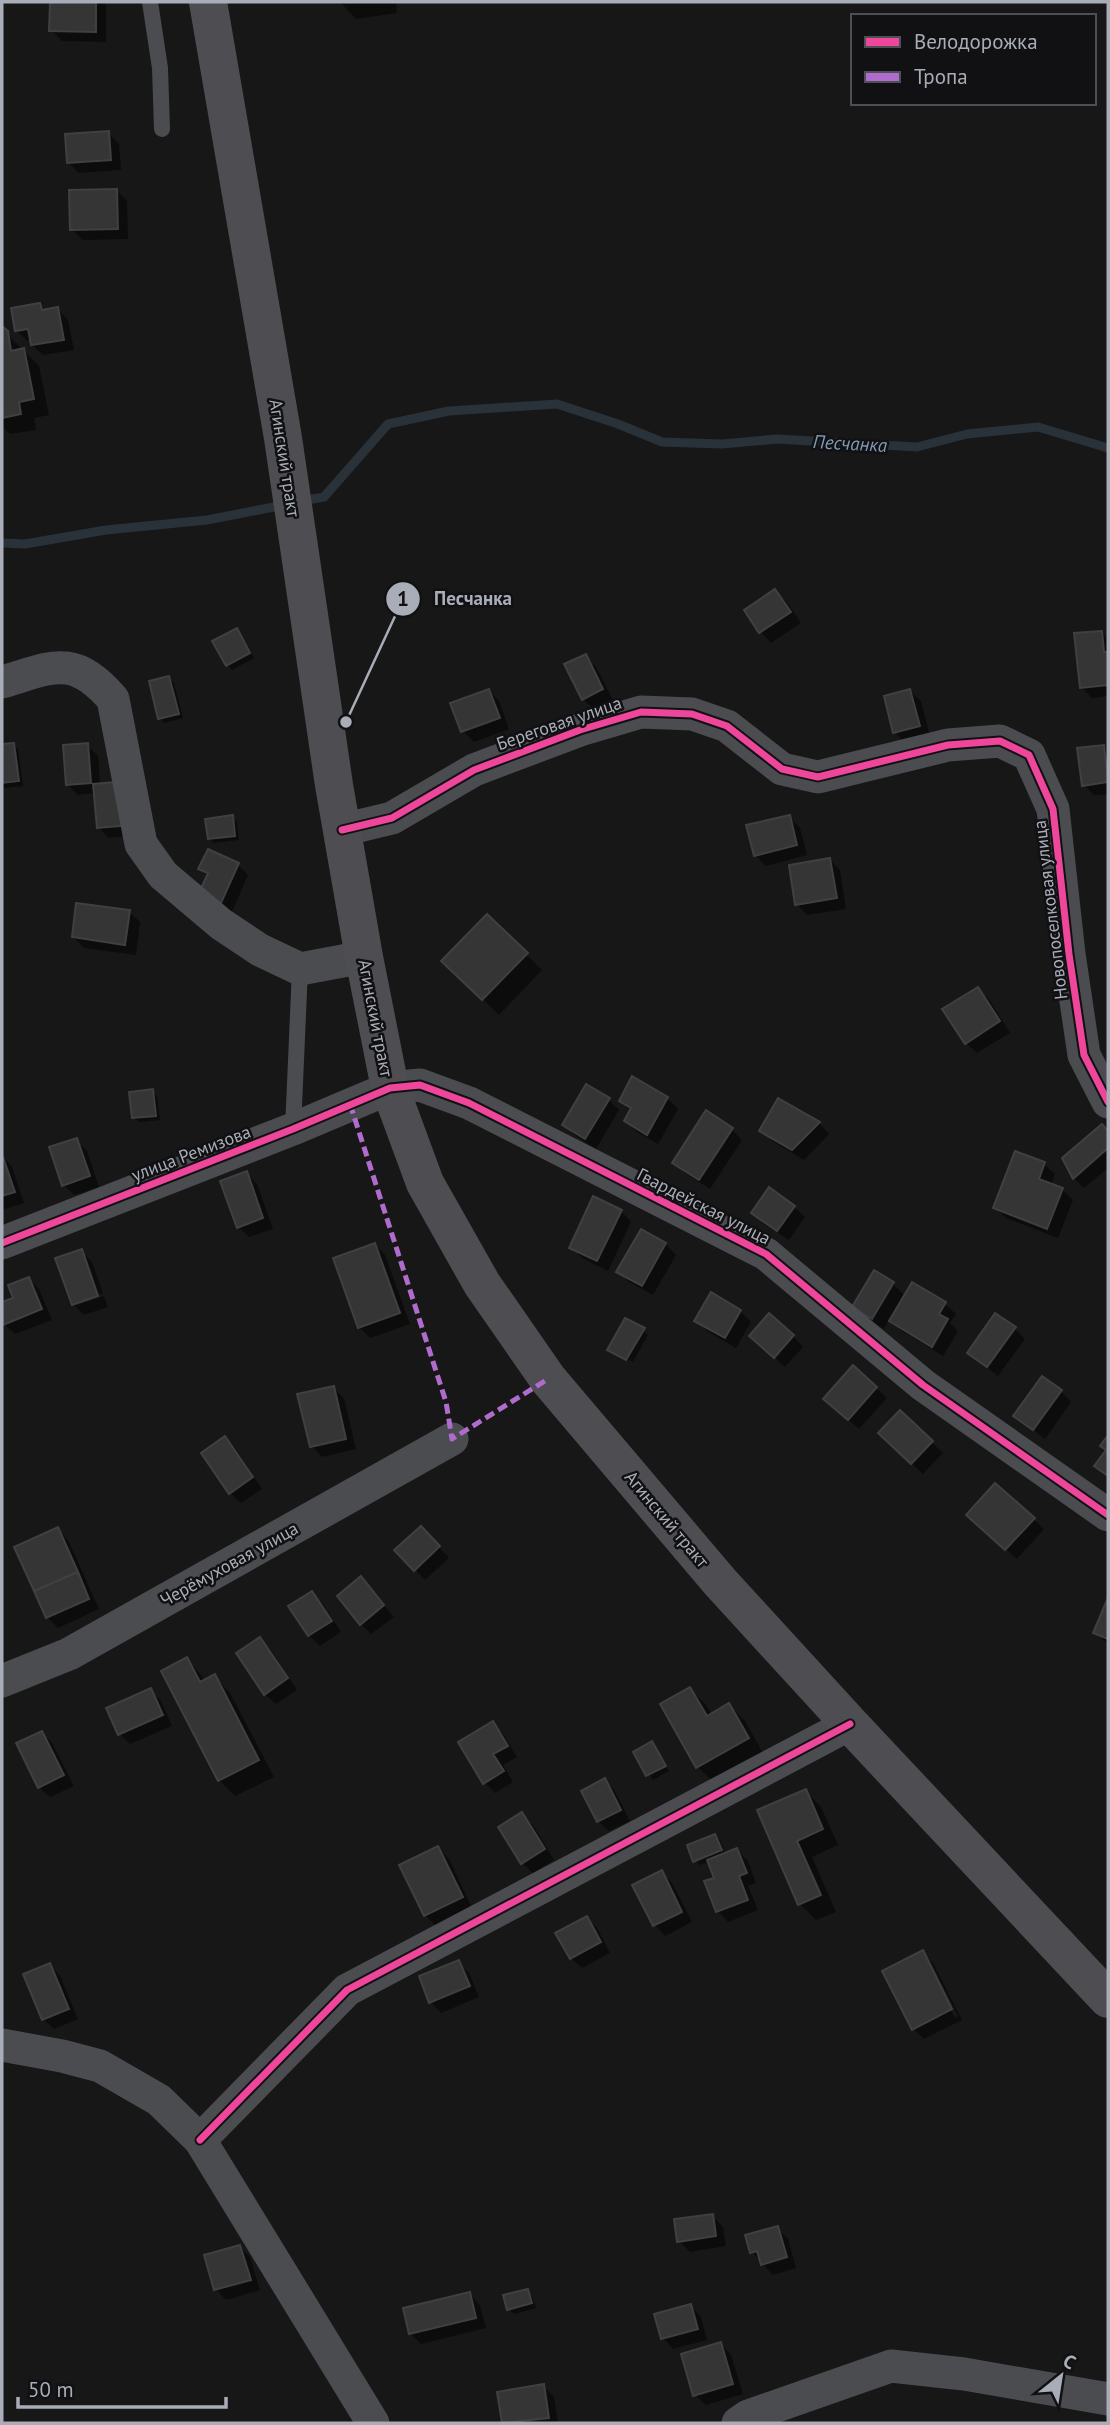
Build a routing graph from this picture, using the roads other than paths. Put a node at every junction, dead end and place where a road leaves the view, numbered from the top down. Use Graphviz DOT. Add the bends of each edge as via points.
graph roads {
  1 [pos="150,2"];
  2 [pos="208,2"];
  3 [pos="162,129"];
  4 [pos="2,682"];
  5 [pos="1029,755"];
  6 [pos="342,830"];
  7 [pos="364,957"];
  8 [pos="300,969"];
  9 [pos="390,1088"];
  10 [pos="1108,1102"];
  11 [pos="293,1129"];
  12 [pos="2,1243"];
  13 [pos="453,1439"];
  14 [pos="1108,1514"];
  15 [pos="2,1681"];
  16 [pos="850,1724"];
  17 [pos="1108,1999"];
  18 [pos="2,2045"];
  19 [pos="200,2140"];
  20 [pos="1108,2399"];
  21 [pos="373,2423"];
  22 [pos="738,2423"];
  1 -- 3 [label="lane" via="160,68"];
  2 -- 6 [label="highway, Агинский тракт" via="283,438"];
  4 -- 8 [label="street" via="57,666 80,670 99,682 113,699 141,844 163,874 220,924"];
  5 -- 6 [label="street, Береговая улица" via="1000,741 948,745 818,777 782,769 727,726 692,714 641,712 474,770 391,818"];
  5 -- 10 [label="street, Новопоселковая улица" via="1054,809 1084,1055"];
  6 -- 7 [label="highway, Агинский тракт"];
  7 -- 8 [label="street"];
  7 -- 9 [label="highway, Агинский тракт"];
  8 -- 11 [label="lane"];
  9 -- 11 [label="street, улица Ремизова"];
  9 -- 14 [label="street, Гвардейская улица" via="420,1085 469,1103 766,1254 923,1385"];
  9 -- 16 [label="highway, Агинский тракт" via="425,1182 482,1284 548,1379 720,1581"];
  11 -- 12 [label="street, улица Ремизова"];
  13 -- 15 [label="street, Черёмуховая улица" via="69,1654"];
  16 -- 17 [label="highway, Агинский тракт"];
  16 -- 19 [label="street" via="347,1990"];
  18 -- 19 [label="street" via="100,2066 159,2100"];
  19 -- 21 [label="street"];
  20 -- 22 [label="street" via="891,2366"];
}
